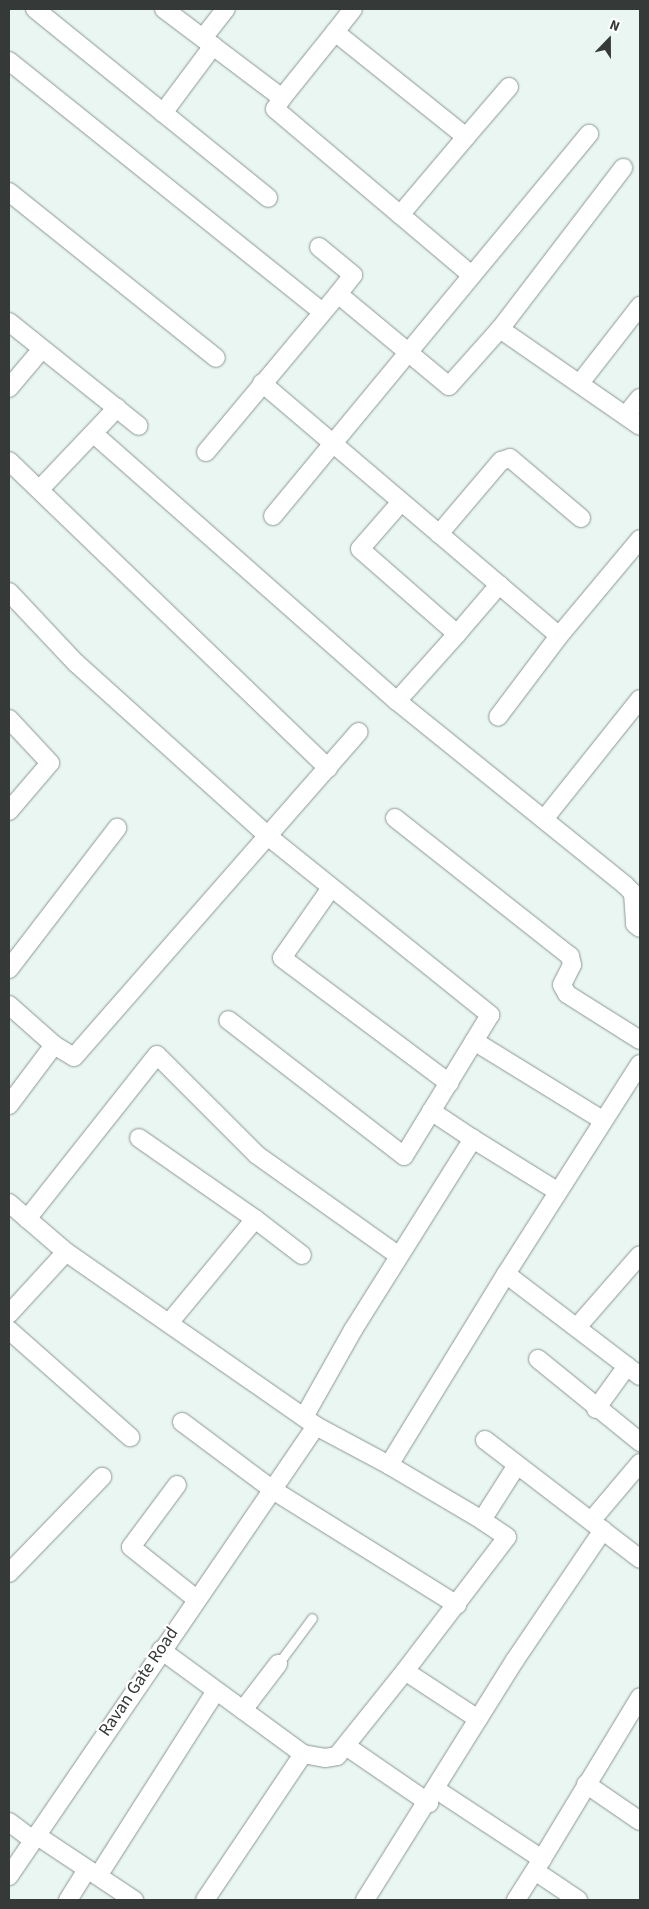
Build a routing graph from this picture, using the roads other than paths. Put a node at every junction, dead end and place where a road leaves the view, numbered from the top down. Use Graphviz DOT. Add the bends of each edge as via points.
graph roads {
  1 [pos="35,9"];
  2 [pos="164,9"];
  3 [pos="226,9"];
  4 [pos="353,9"];
  5 [pos="334,32"];
  6 [pos="208,42"];
  7 [pos="9,61"];
  8 [pos="509,87"];
  9 [pos="282,98"];
  10 [pos="163,113"];
  11 [pos="589,134"];
  12 [pos="466,137"];
  13 [pos="623,168"];
  14 [pos="9,192"];
  15 [pos="268,198"];
  16 [pos="400,215"];
  17 [pos="319,248"];
  18 [pos="470,274"];
  19 [pos="338,294"];
  20 [pos="640,306"];
  21 [pos="322,312"];
  22 [pos="9,322"];
  23 [pos="500,329"];
  24 [pos="42,349"];
  25 [pos="407,352"];
  26 [pos="216,358"];
  27 [pos="262,383"];
  28 [pos="580,383"];
  29 [pos="9,388"];
  30 [pos="640,398"];
  31 [pos="116,408"];
  32 [pos="626,415"];
  33 [pos="139,426"];
  34 [pos="640,426"];
  35 [pos="94,434"];
  36 [pos="333,444"];
  37 [pos="206,452"];
  38 [pos="12,469"];
  39 [pos="40,489"];
  40 [pos="402,502"];
  41 [pos="273,516"];
  42 [pos="581,518"];
  43 [pos="439,534"];
  44 [pos="640,539"];
  45 [pos="499,585"];
  46 [pos="9,592"];
  47 [pos="457,634"];
  48 [pos="559,636"];
  49 [pos="640,699"];
  50 [pos="398,700"];
  51 [pos="498,717"];
  52 [pos="9,720"];
  53 [pos="360,732"];
  54 [pos="328,768"];
  55 [pos="9,811"];
  56 [pos="395,818"];
  57 [pos="545,818"];
  58 [pos="117,828"];
  59 [pos="269,837"];
  60 [pos="331,888"];
  61 [pos="640,928"];
  62 [pos="9,969"];
  63 [pos="9,1005"];
  64 [pos="228,1020"];
  65 [pos="640,1040"];
  66 [pos="474,1041"];
  67 [pos="54,1046"];
  68 [pos="640,1064"];
  69 [pos="449,1083"];
  70 [pos="9,1105"];
  71 [pos="431,1111"];
  72 [pos="601,1119"];
  73 [pos="139,1138"];
  74 [pos="474,1140"];
  75 [pos="557,1191"];
  76 [pos="9,1203"];
  77 [pos="27,1219"];
  78 [pos="255,1220"];
  79 [pos="66,1252"];
  80 [pos="302,1255"];
  81 [pos="640,1255"];
  82 [pos="399,1256"];
  83 [pos="506,1274"];
  84 [pos="9,1314"];
  85 [pos="169,1323"];
  86 [pos="578,1326"];
  87 [pos="9,1330"];
  88 [pos="538,1359"];
  89 [pos="634,1371"];
  90 [pos="596,1409"];
  91 [pos="310,1421"];
  92 [pos="182,1422"];
  93 [pos="130,1436"];
  94 [pos="485,1440"];
  95 [pos="640,1442"];
  96 [pos="640,1463"];
  97 [pos="517,1464"];
  98 [pos="389,1466"];
  99 [pos="102,1477"];
  100 [pos="177,1486"];
  101 [pos="273,1490"];
  102 [pos="482,1520"];
  103 [pos="597,1526"];
  104 [pos="640,1559"];
  105 [pos="9,1573"];
  106 [pos="195,1598"];
  107 [pos="456,1605"];
  108 [pos="312,1618"];
  109 [pos="161,1650"];
  110 [pos="278,1664"];
  111 [pos="405,1671"];
  112 [pos="216,1691"];
  113 [pos="639,1700"];
  114 [pos="244,1710"];
  115 [pos="478,1720"];
  116 [pos="346,1746"];
  117 [pos="303,1754"];
  118 [pos="586,1784"];
  119 [pos="433,1797"];
  120 [pos="640,1821"];
  121 [pos="9,1822"];
  122 [pos="35,1837"];
  123 [pos="538,1865"];
  124 [pos="93,1873"];
  125 [pos="9,1876"];
  126 [pos="68,1900"];
  127 [pos="134,1900"];
  128 [pos="205,1900"];
  129 [pos="365,1900"];
  130 [pos="516,1900"];
  131 [pos="578,1900"];
  1 -- 10 [label="street"];
  2 -- 6 [label="street"];
  3 -- 6 [label="street"];
  4 -- 5 [label="street"];
  5 -- 9 [label="street"];
  5 -- 12 [label="street"];
  6 -- 9 [label="street"];
  6 -- 10 [label="street"];
  7 -- 21 [label="street"];
  8 -- 12 [label="street"];
  9 -- 16 [label="street" via="275,109"];
  10 -- 15 [label="street"];
  11 -- 18 [label="street"];
  12 -- 16 [label="street"];
  13 -- 23 [label="street"];
  14 -- 26 [label="street"];
  16 -- 18 [label="street"];
  17 -- 19 [label="street" via="353,275"];
  18 -- 25 [label="street"];
  19 -- 21 [label="street"];
  19 -- 25 [label="street"];
  20 -- 28 [label="street"];
  21 -- 27 [label="street"];
  22 -- 24 [label="street"];
  23 -- 25 [label="street" via="450,386"];
  23 -- 28 [label="street"];
  24 -- 29 [label="street"];
  24 -- 31 [label="street"];
  25 -- 36 [label="street"];
  27 -- 36 [label="street"];
  27 -- 37 [label="street"];
  28 -- 32 [label="street"];
  30 -- 32 [label="street"];
  31 -- 33 [label="street"];
  31 -- 35 [label="street"];
  32 -- 34 [label="street"];
  35 -- 39 [label="street"];
  35 -- 50 [label="street"];
  36 -- 40 [label="street"];
  36 -- 41 [label="street"];
  38 -- 39 [label="street"];
  39 -- 54 [label="street"];
  40 -- 43 [label="street"];
  40 -- 47 [label="street" via="360,549"];
  42 -- 43 [label="street" via="510,458 501,461"];
  43 -- 45 [label="street"];
  44 -- 48 [label="street"];
  45 -- 47 [label="street"];
  45 -- 48 [label="street"];
  46 -- 59 [label="street" via="76,663"];
  47 -- 50 [label="street"];
  48 -- 51 [label="street"];
  49 -- 57 [label="street"];
  50 -- 57 [label="street"];
  52 -- 55 [label="street" via="50,763"];
  53 -- 54 [label="street"];
  54 -- 59 [label="street"];
  56 -- 65 [label="street" via="570,956 572,966 562,985 568,994"];
  57 -- 61 [label="street" via="633,893 636,924"];
  58 -- 62 [label="street"];
  59 -- 60 [label="street"];
  59 -- 67 [label="street" via="74,1057"];
  60 -- 66 [label="street" via="490,1015"];
  60 -- 69 [label="street" via="282,958"];
  63 -- 67 [label="street"];
  64 -- 71 [label="street" via="404,1156"];
  66 -- 69 [label="street"];
  66 -- 72 [label="street"];
  67 -- 70 [label="street"];
  68 -- 72 [label="street"];
  69 -- 71 [label="street"];
  71 -- 74 [label="street"];
  72 -- 75 [label="street"];
  73 -- 78 [label="street"];
  74 -- 75 [label="street"];
  74 -- 82 [label="street, Ravan Gate Road"];
  75 -- 83 [label="street"];
  76 -- 77 [label="street"];
  77 -- 79 [label="street"];
  77 -- 82 [label="street" via="157,1055 257,1155"];
  78 -- 80 [label="street"];
  78 -- 85 [label="street"];
  79 -- 84 [label="street"];
  79 -- 85 [label="street"];
  81 -- 86 [label="street"];
  82 -- 91 [label="street, Ravan Gate Road"];
  83 -- 86 [label="street"];
  83 -- 98 [label="street"];
  85 -- 91 [label="street"];
  86 -- 89 [label="street"];
  87 -- 93 [label="street"];
  88 -- 90 [label="street"];
  89 -- 90 [label="street"];
  90 -- 95 [label="street"];
  91 -- 98 [label="street"];
  91 -- 101 [label="street, Ravan Gate Road"];
  92 -- 101 [label="street"];
  94 -- 97 [label="street"];
  96 -- 103 [label="street"];
  97 -- 102 [label="street"];
  97 -- 103 [label="street"];
  98 -- 102 [label="street"];
  99 -- 105 [label="street"];
  100 -- 106 [label="street" via="131,1547"];
  101 -- 106 [label="street, Ravan Gate Road"];
  101 -- 107 [label="street"];
  102 -- 107 [label="street" via="507,1537"];
  103 -- 104 [label="street"];
  103 -- 115 [label="street"];
  106 -- 109 [label="street, Ravan Gate Road"];
  107 -- 111 [label="street"];
  108 -- 110 [label="lane"];
  109 -- 112 [label="street"];
  109 -- 122 [label="street, Ravan Gate Road"];
  110 -- 114 [label="street"];
  111 -- 115 [label="street"];
  111 -- 116 [label="street"];
  112 -- 114 [label="street"];
  112 -- 124 [label="street"];
  113 -- 118 [label="street"];
  114 -- 117 [label="street"];
  115 -- 119 [label="street"];
  116 -- 117 [label="street" via="333,1759"];
  116 -- 119 [label="street"];
  117 -- 128 [label="street"];
  118 -- 120 [label="street"];
  118 -- 123 [label="street"];
  119 -- 123 [label="street"];
  119 -- 129 [label="street"];
  121 -- 122 [label="street"];
  122 -- 124 [label="street"];
  122 -- 125 [label="street, Ravan Gate Road"];
  123 -- 130 [label="street"];
  123 -- 131 [label="street"];
  124 -- 126 [label="street"];
  124 -- 127 [label="street"];
}
